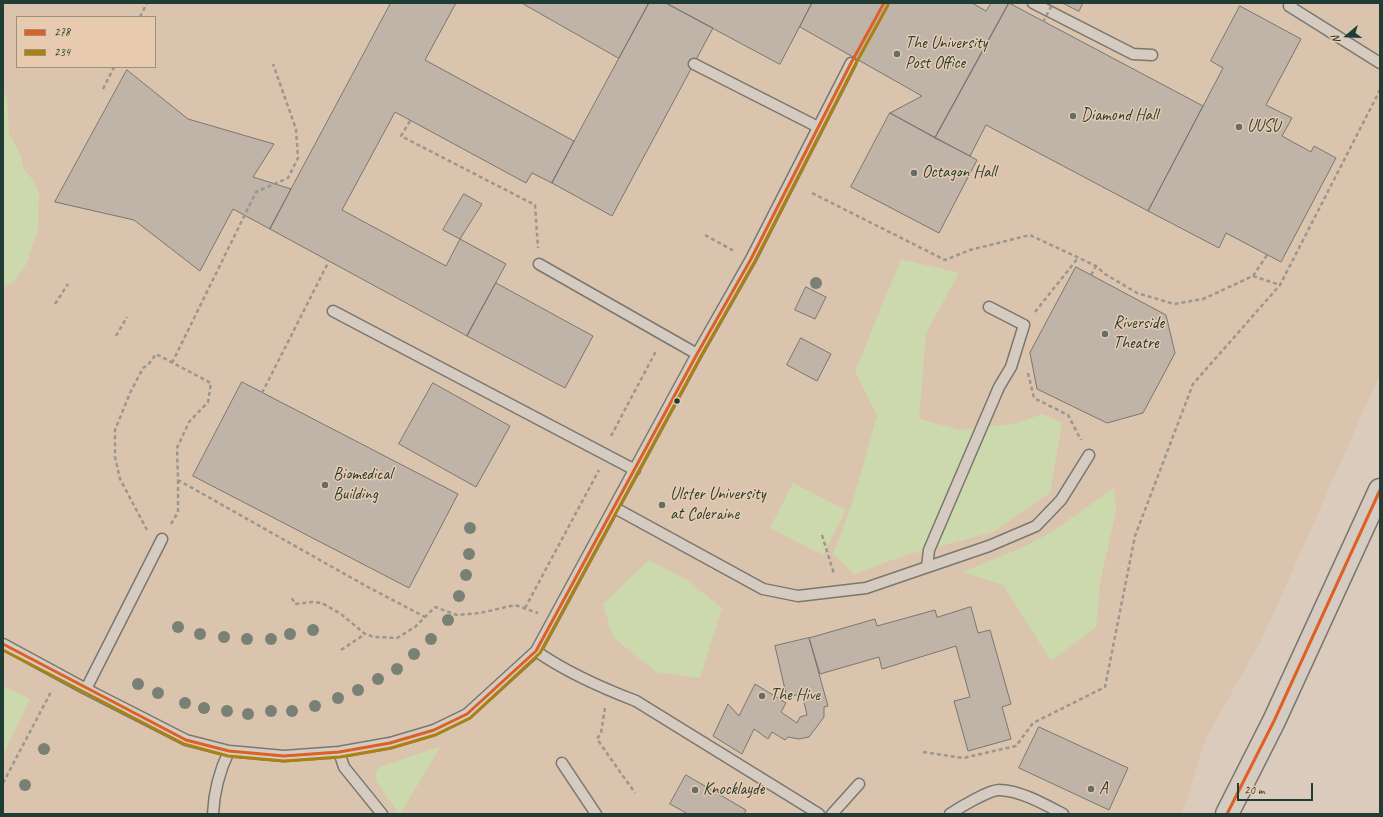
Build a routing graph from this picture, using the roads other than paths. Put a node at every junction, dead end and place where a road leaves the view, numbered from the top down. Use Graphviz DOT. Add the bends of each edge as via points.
graph roads {
  1 [pos="1033,3"];
  2 [pos="1292,3"];
  3 [pos="1152,55"];
  4 [pos="850,63"];
  5 [pos="1380,63"];
  6 [pos="694,64"];
  7 [pos="818,127"];
  8 [pos="539,264"];
  9 [pos="990,307"];
  10 [pos="333,311"];
  11 [pos="697,354"];
  12 [pos="1089,455"];
  13 [pos="635,470"];
  14 [pos="1380,490"];
  15 [pos="615,508"];
  16 [pos="162,539"];
  17 [pos="927,567"];
  18 [pos="3,644"];
  19 [pos="536,651"];
  20 [pos="86,689"];
  21 [pos="228,751"];
  22 [pos="339,752"];
  23 [pos="562,763"];
  24 [pos="859,784"];
  25 [pos="212,814"];
  26 [pos="382,814"];
  27 [pos="596,814"];
  28 [pos="820,814"];
  29 [pos="832,814"];
  30 [pos="950,814"];
  31 [pos="1063,814"];
  32 [pos="1227,814"];
  1 -- 3 [label="lane" via="1133,54"];
  2 -- 5 [label="lane" via="1290,6"];
  4 -- 7 [label="lane"];
  6 -- 7 [label="lane"];
  7 -- 11 [label="lane" via="751,259"];
  8 -- 11 [label="lane"];
  9 -- 17 [label="lane" via="1024,325 1011,367 999,386 929,550"];
  10 -- 13 [label="lane"];
  11 -- 13 [label="lane"];
  12 -- 17 [label="lane" via="1061,500 1036,526 989,546"];
  13 -- 15 [label="lane"];
  14 -- 32 [label="main road" via="1274,721"];
  15 -- 17 [label="lane" via="763,589 798,596 866,588"];
  15 -- 19 [label="lane"];
  16 -- 20 [label="lane"];
  18 -- 20 [label="lane"];
  19 -- 22 [label="lane" via="467,714 434,730 390,743"];
  19 -- 28 [label="lane" via="609,690 636,701"];
  20 -- 21 [label="lane" via="186,740"];
  21 -- 22 [label="lane" via="284,756"];
  21 -- 25 [label="lane" via="214,794"];
  22 -- 26 [label="lane" via="344,767"];
  23 -- 27 [label="lane"];
  24 -- 29 [label="lane"];
  30 -- 31 [label="lane" via="964,804 999,790 1034,799"];
}
